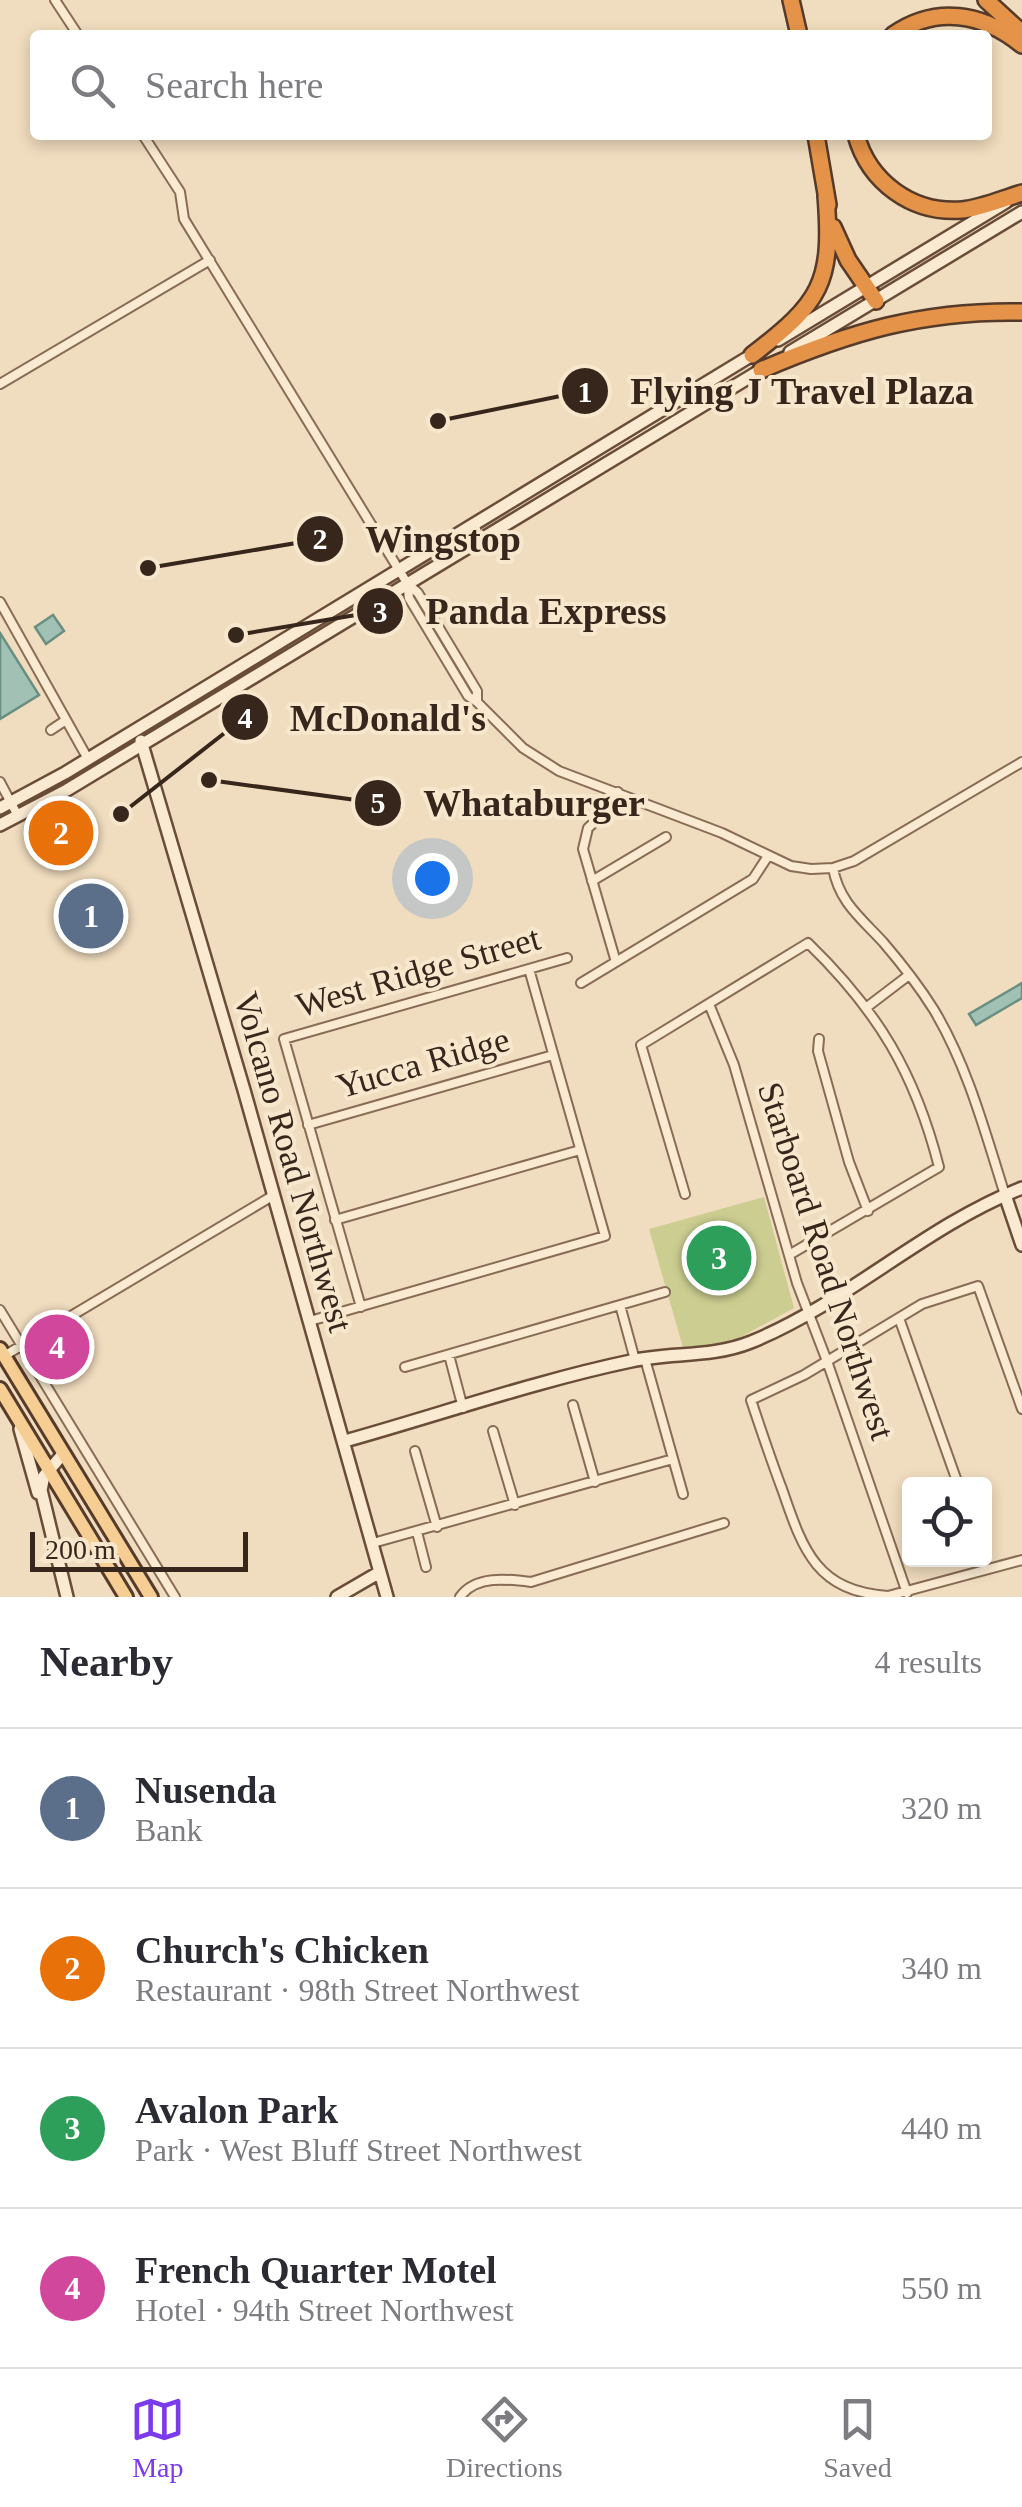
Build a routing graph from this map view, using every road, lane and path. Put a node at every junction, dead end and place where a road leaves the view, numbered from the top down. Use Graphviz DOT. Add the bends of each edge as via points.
graph roads {
  1 [pos="55,0"];
  2 [pos="792,0"];
  3 [pos="986,0"];
  4 [pos="75,30"];
  5 [pos="798,30"];
  6 [pos="903,30"];
  7 [pos="1022,33"];
  8 [pos="1022,45"];
  9 [pos="147,140"];
  10 [pos="817,140"];
  11 [pos="858,140"];
  12 [pos="1022,192"];
  13 [pos="826,196"];
  14 [pos="1022,212"];
  15 [pos="210,260"];
  16 [pos="871,295"];
  17 [pos="1022,312"];
  18 [pos="752,355"];
  19 [pos="761,370"];
  20 [pos="0,384"];
  21 [pos="398,568"];
  22 [pos="407,583"];
  23 [pos="0,602"];
  24 [pos="182,700"];
  25 [pos="66,720"];
  26 [pos="50,730"];
  27 [pos="116,742"];
  28 [pos="142,744"];
  29 [pos="89,759"];
  30 [pos="1022,762"];
  31 [pos="72,781"];
  32 [pos="0,782"];
  33 [pos="618,792"];
  34 [pos="5,805"];
  35 [pos="18,816"];
  36 [pos="0,825"];
  37 [pos="666,836"];
  38 [pos="768,856"];
  39 [pos="832,868"];
  40 [pos="592,881"];
  41 [pos="568,958"];
  42 [pos="616,962"];
  43 [pos="528,969"];
  44 [pos="909,974"];
  45 [pos="581,983"];
  46 [pos="709,1004"];
  47 [pos="867,1006"];
  48 [pos="819,1039"];
  49 [pos="553,1055"];
  50 [pos="308,1125"];
  51 [pos="580,1150"];
  52 [pos="1022,1188"];
  53 [pos="685,1194"];
  54 [pos="274,1195"];
  55 [pos="1005,1195"];
  56 [pos="868,1210"];
  57 [pos="335,1220"];
  58 [pos="1022,1245"];
  59 [pos="789,1254"];
  60 [pos="665,1292"];
  61 [pos="620,1305"];
  62 [pos="360,1307"];
  63 [pos="0,1310"];
  64 [pos="808,1312"];
  65 [pos="899,1318"];
  66 [pos="310,1321"];
  67 [pos="22,1346"];
  68 [pos="2,1354"];
  69 [pos="449,1355"];
  70 [pos="640,1360"];
  71 [pos="827,1360"];
  72 [pos="405,1367"];
  73 [pos="0,1389"];
  74 [pos="573,1405"];
  75 [pos="463,1408"];
  76 [pos="1022,1409"];
  77 [pos="17,1417"];
  78 [pos="493,1431"];
  79 [pos="344,1441"];
  80 [pos="416,1452"];
  81 [pos="63,1454"];
  82 [pos="673,1459"];
  83 [pos="49,1469"];
  84 [pos="956,1477"];
  85 [pos="595,1482"];
  86 [pos="64,1494"];
  87 [pos="683,1494"];
  88 [pos="42,1505"];
  89 [pos="515,1505"];
  90 [pos="724,1523"];
  91 [pos="437,1526"];
  92 [pos="416,1532"];
  93 [pos="373,1543"];
  94 [pos="1022,1560"];
  95 [pos="426,1567"];
  96 [pos="987,1567"];
  97 [pos="988,1570"];
  98 [pos="380,1572"];
  99 [pos="906,1593"];
  100 [pos="67,1597"];
  101 [pos="126,1597"];
  102 [pos="151,1597"];
  103 [pos="175,1597"];
  104 [pos="337,1597"];
  105 [pos="387,1597"];
  106 [pos="460,1597"];
  1 -- 4 [label="street"];
  2 -- 5 [label="highway"];
  3 -- 7 [label="highway"];
  6 -- 8 [label="highway" via="925,19 957,16 983,21"];
  9 -- 15 [label="street"];
  10 -- 13 [label="highway"];
  11 -- 12 [label="highway" via="882,182 920,205 962,210"];
  12 -- 16 [label="main road"];
  13 -- 16 [label="highway" via="835,235"];
  13 -- 18 [label="highway" via="828,259 815,296"];
  14 -- 16 [label="main road"];
  15 -- 20 [label="street"];
  15 -- 21 [label="street"];
  16 -- 18 [label="main road"];
  16 -- 19 [label="main road"];
  17 -- 19 [label="highway" via="863,330"];
  18 -- 21 [label="main road"];
  19 -- 22 [label="main road"];
  21 -- 22 [label="street"];
  21 -- 24 [label="main road"];
  22 -- 28 [label="main road"];
  22 -- 33 [label="street" via="409,598 468,696 558,771"];
  23 -- 25 [label="street"];
  24 -- 27 [label="main road"];
  24 -- 28 [label="main road" via="141,735"];
  25 -- 26 [label="street"];
  25 -- 29 [label="street"];
  27 -- 29 [label="main road"];
  27 -- 31 [label="main road"];
  28 -- 31 [label="main road"];
  28 -- 54 [label="main road, Volcano Road Northwest"];
  29 -- 31 [label="street"];
  29 -- 34 [label="main road"];
  30 -- 39 [label="street"];
  31 -- 35 [label="main road"];
  32 -- 34 [label="street"];
  33 -- 38 [label="street"];
  33 -- 40 [label="street" via="583,838"];
  34 -- 35 [label="street"];
  35 -- 36 [label="main road"];
  37 -- 40 [label="street"];
  38 -- 39 [label="street" via="812,870"];
  38 -- 42 [label="street" via="752,879"];
  39 -- 44 [label="street" via="848,906"];
  40 -- 42 [label="street"];
  41 -- 43 [label="street, West Ridge Street"];
  42 -- 45 [label="street"];
  43 -- 49 [label="street"];
  43 -- 50 [label="street, West Ridge Street" via="284,1039"];
  44 -- 47 [label="street"];
  44 -- 55 [label="street" via="962,1065"];
  46 -- 47 [label="street" via="808,943"];
  46 -- 53 [label="street" via="641,1045"];
  46 -- 59 [label="street, Starboard Road Northwest" via="734,1064"];
  47 -- 56 [label="street" via="917,1093 938,1167"];
  48 -- 56 [label="street" via="849,1162"];
  49 -- 50 [label="street, Yucca Ridge"];
  49 -- 51 [label="street"];
  50 -- 57 [label="street"];
  51 -- 57 [label="street"];
  51 -- 62 [label="street" via="605,1236"];
  52 -- 55 [label="main road"];
  54 -- 66 [label="main road, Volcano Road Northwest"];
  54 -- 67 [label="street"];
  55 -- 58 [label="main road"];
  55 -- 64 [label="main road"];
  56 -- 59 [label="street"];
  57 -- 62 [label="street"];
  59 -- 64 [label="street, Starboard Road Northwest"];
  60 -- 61 [label="street"];
  61 -- 69 [label="street"];
  61 -- 70 [label="street"];
  62 -- 66 [label="street"];
  63 -- 67 [label="street"];
  64 -- 70 [label="main road" via="716,1353"];
  64 -- 71 [label="street, Starboard Road Northwest"];
  65 -- 71 [label="street"];
  65 -- 76 [label="street" via="978,1286"];
  65 -- 84 [label="street"];
  66 -- 79 [label="main road, Volcano Road Northwest"];
  67 -- 68 [label="street"];
  67 -- 103 [label="street"];
  68 -- 81 [label="main road"];
  69 -- 72 [label="street"];
  69 -- 75 [label="street"];
  70 -- 75 [label="main road"];
  70 -- 82 [label="street"];
  71 -- 99 [label="street, Starboard Road Northwest"];
  71 -- 99 [label="street" via="751,1400 798,1536 821,1571 868,1595"];
  73 -- 77 [label="main road"];
  74 -- 85 [label="street"];
  75 -- 79 [label="main road"];
  77 -- 83 [label="main road"];
  77 -- 88 [label="main road"];
  78 -- 89 [label="street"];
  79 -- 93 [label="main road, Volcano Road Northwest"];
  80 -- 91 [label="street"];
  81 -- 83 [label="main road"];
  81 -- 102 [label="main road"];
  82 -- 85 [label="street"];
  82 -- 87 [label="street"];
  83 -- 86 [label="main road"];
  83 -- 88 [label="main road"];
  85 -- 89 [label="street"];
  86 -- 88 [label="main road"];
  86 -- 101 [label="main road"];
  88 -- 100 [label="main road"];
  89 -- 91 [label="street"];
  90 -- 106 [label="street" via="531,1582 501,1578 465,1589"];
  91 -- 92 [label="street"];
  92 -- 93 [label="street"];
  92 -- 95 [label="street"];
  93 -- 98 [label="main road, Volcano Road Northwest"];
  94 -- 97 [label="street"];
  96 -- 97 [label="street"];
  97 -- 99 [label="street"];
  98 -- 104 [label="main road"];
  98 -- 105 [label="main road, Volcano Road Northwest"];
}
